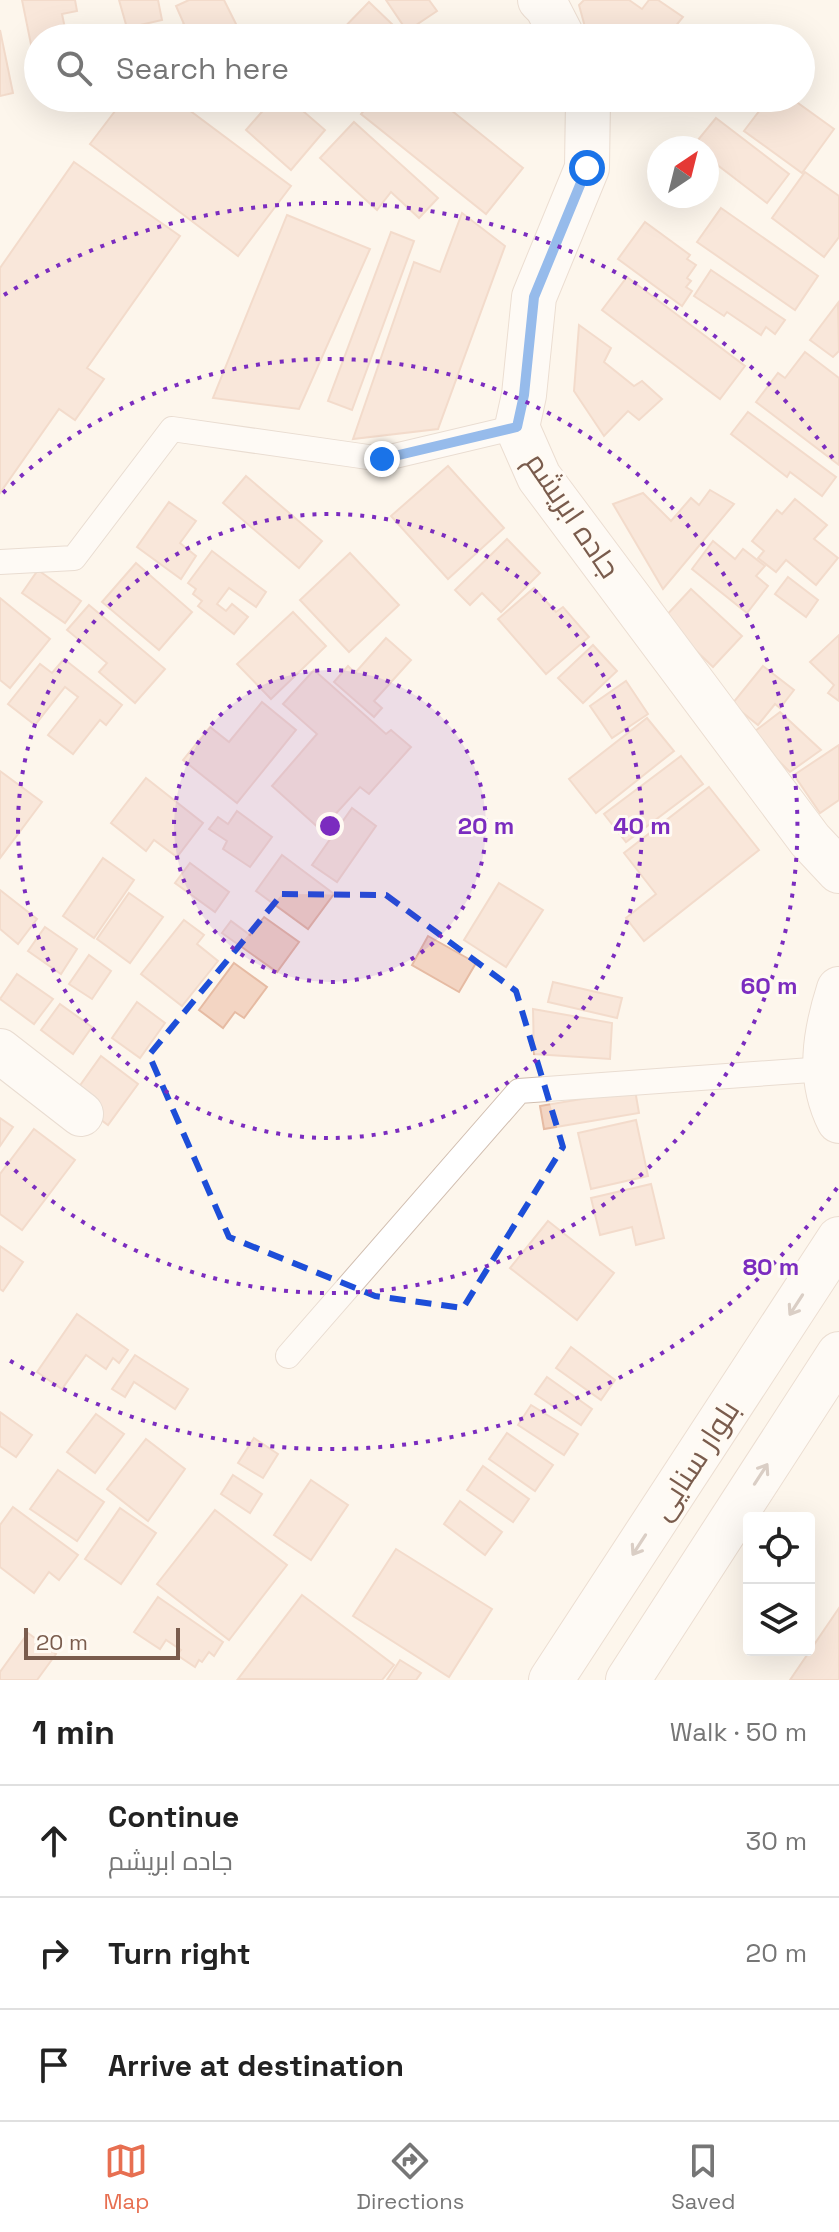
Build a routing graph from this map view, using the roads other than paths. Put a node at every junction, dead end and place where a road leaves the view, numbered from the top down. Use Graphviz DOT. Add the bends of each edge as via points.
graph roads {
  1 [pos="540,0"];
  2 [pos="556,24"];
  3 [pos="588,112"];
  4 [pos="517,427"];
  5 [pos="0,562"];
  6 [pos="839,871"];
  7 [pos="839,989"];
  8 [pos="0,1051"];
  9 [pos="825,1069"];
  10 [pos="81,1114"];
  11 [pos="839,1121"];
  12 [pos="839,1239"];
  13 [pos="839,1354"];
  14 [pos="288,1356"];
  15 [pos="551,1680"];
  16 [pos="628,1680"];
  1 -- 2 [label="main road"];
  3 -- 4 [label="main road, جاده ابریشم" via="587,168 534,297"];
  4 -- 5 [label="lane" via="382,459 172,429 74,558"];
  4 -- 6 [label="main road, جاده ابریشم" via="539,477 810,840"];
  7 -- 9 [label="main road" via="827,1028"];
  8 -- 10 [label="main road"];
  9 -- 11 [label="main road"];
  9 -- 14 [label="lane" via="519,1091"];
  12 -- 15 [label="main road, بلوار سنایی, one-way"];
  16 -- 13 [label="main road, بلوار سنایی, one-way"];
}
